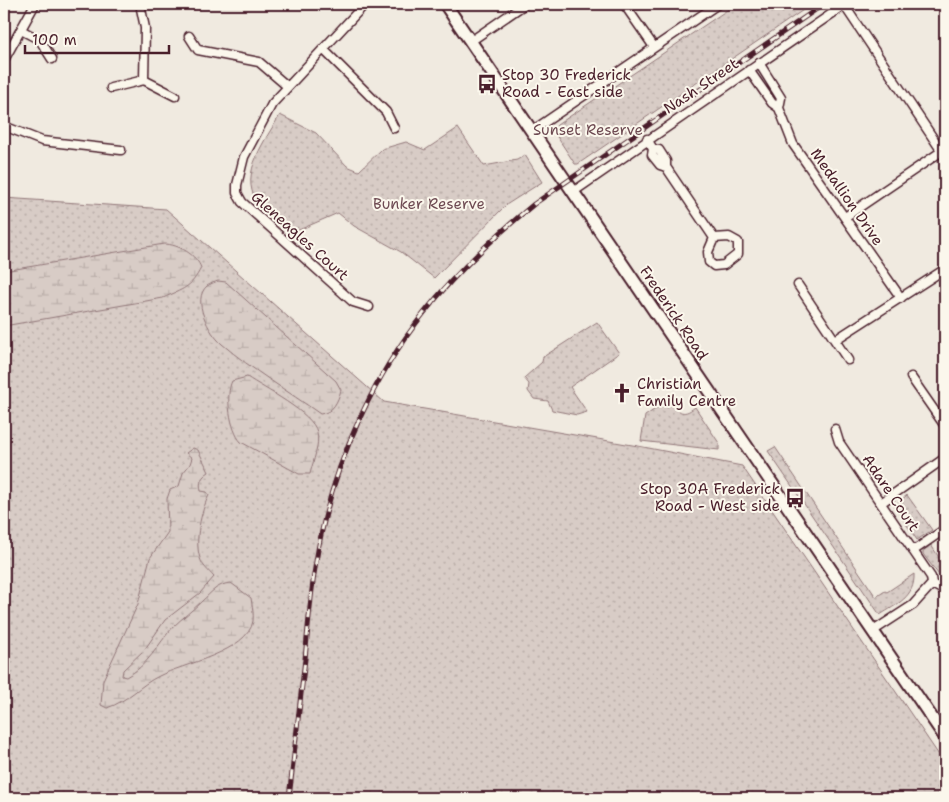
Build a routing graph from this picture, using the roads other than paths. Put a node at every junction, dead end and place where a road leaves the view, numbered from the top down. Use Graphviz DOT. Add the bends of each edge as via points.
graph roads {
  1 [pos="34,4"];
  2 [pos="140,4"];
  3 [pos="365,4"];
  4 [pos="445,4"];
  5 [pos="524,4"];
  6 [pos="624,4"];
  7 [pos="718,4"];
  8 [pos="845,4"];
  9 [pos="21,30"];
  10 [pos="189,36"];
  11 [pos="470,41"];
  12 [pos="654,48"];
  13 [pos="323,50"];
  14 [pos="52,59"];
  15 [pos="4,60"];
  16 [pos="759,63"];
  17 [pos="749,70"];
  18 [pos="144,80"];
  19 [pos="287,86"];
  20 [pos="111,88"];
  21 [pos="175,96"];
  22 [pos="779,108"];
  23 [pos="4,126"];
  24 [pos="394,128"];
  25 [pos="532,131"];
  26 [pos="647,139"];
  27 [pos="121,150"];
  28 [pos="944,154"];
  29 [pos="573,192"];
  30 [pos="845,217"];
  31 [pos="714,238"];
  32 [pos="945,269"];
  33 [pos="798,285"];
  34 [pos="901,298"];
  35 [pos="369,306"];
  36 [pos="835,340"];
  37 [pos="848,360"];
  38 [pos="911,377"];
  39 [pos="945,426"];
  40 [pos="835,429"];
  41 [pos="945,458"];
  42 [pos="881,503"];
  43 [pos="945,529"];
  44 [pos="913,551"];
  45 [pos="932,584"];
  46 [pos="945,591"];
  47 [pos="873,631"];
  48 [pos="945,737"];
  1 -- 9 [label="street"];
  2 -- 18 [label="street" via="145,28"];
  3 -- 13 [label="street, Gleneagles Court"];
  4 -- 11 [label="main road, Frederick Road"];
  5 -- 11 [label="street"];
  6 -- 12 [label="street"];
  7 -- 12 [label="street"];
  8 -- 16 [label="street, Nash Street"];
  8 -- 28 [label="street"];
  9 -- 14 [label="street" via="40,40"];
  9 -- 15 [label="street"];
  10 -- 19 [label="street" via="198,50 259,62"];
  11 -- 25 [label="main road, Frederick Road"];
  12 -- 25 [label="street"];
  13 -- 19 [label="street, Gleneagles Court"];
  13 -- 24 [label="street" via="386,112"];
  16 -- 17 [label="street, Nash Street"];
  16 -- 22 [label="street, Medallion Drive" via="781,98"];
  17 -- 22 [label="street, Medallion Drive"];
  17 -- 26 [label="street, Nash Street"];
  18 -- 20 [label="street"];
  18 -- 21 [label="street"];
  19 -- 35 [label="street, Gleneagles Court" via="256,130 244,157 237,185 239,198 353,302"];
  22 -- 30 [label="street, Medallion Drive" via="793,144"];
  23 -- 27 [label="street" via="42,141"];
  25 -- 29 [label="main road, Frederick Road"];
  26 -- 29 [label="street, Nash Street"];
  26 -- 31 [label="street" via="652,155 666,167"];
  28 -- 30 [label="street"];
  29 -- 47 [label="main road, Frederick Road"];
  30 -- 34 [label="street, Medallion Drive"];
  31 -- 31 [label="street" via="738,242 740,248 736,257 720,266 709,262 708,252"];
  32 -- 34 [label="street"];
  33 -- 36 [label="street"];
  34 -- 36 [label="street"];
  36 -- 37 [label="street"];
  38 -- 39 [label="street"];
  40 -- 42 [label="street, Adare Court" via="839,442"];
  41 -- 42 [label="street"];
  42 -- 44 [label="street, Adare Court"];
  43 -- 44 [label="street"];
  44 -- 45 [label="street, Adare Court" via="931,577"];
  45 -- 46 [label="street"];
  45 -- 47 [label="street" via="913,605"];
  47 -- 48 [label="main road, Frederick Road"];
}
